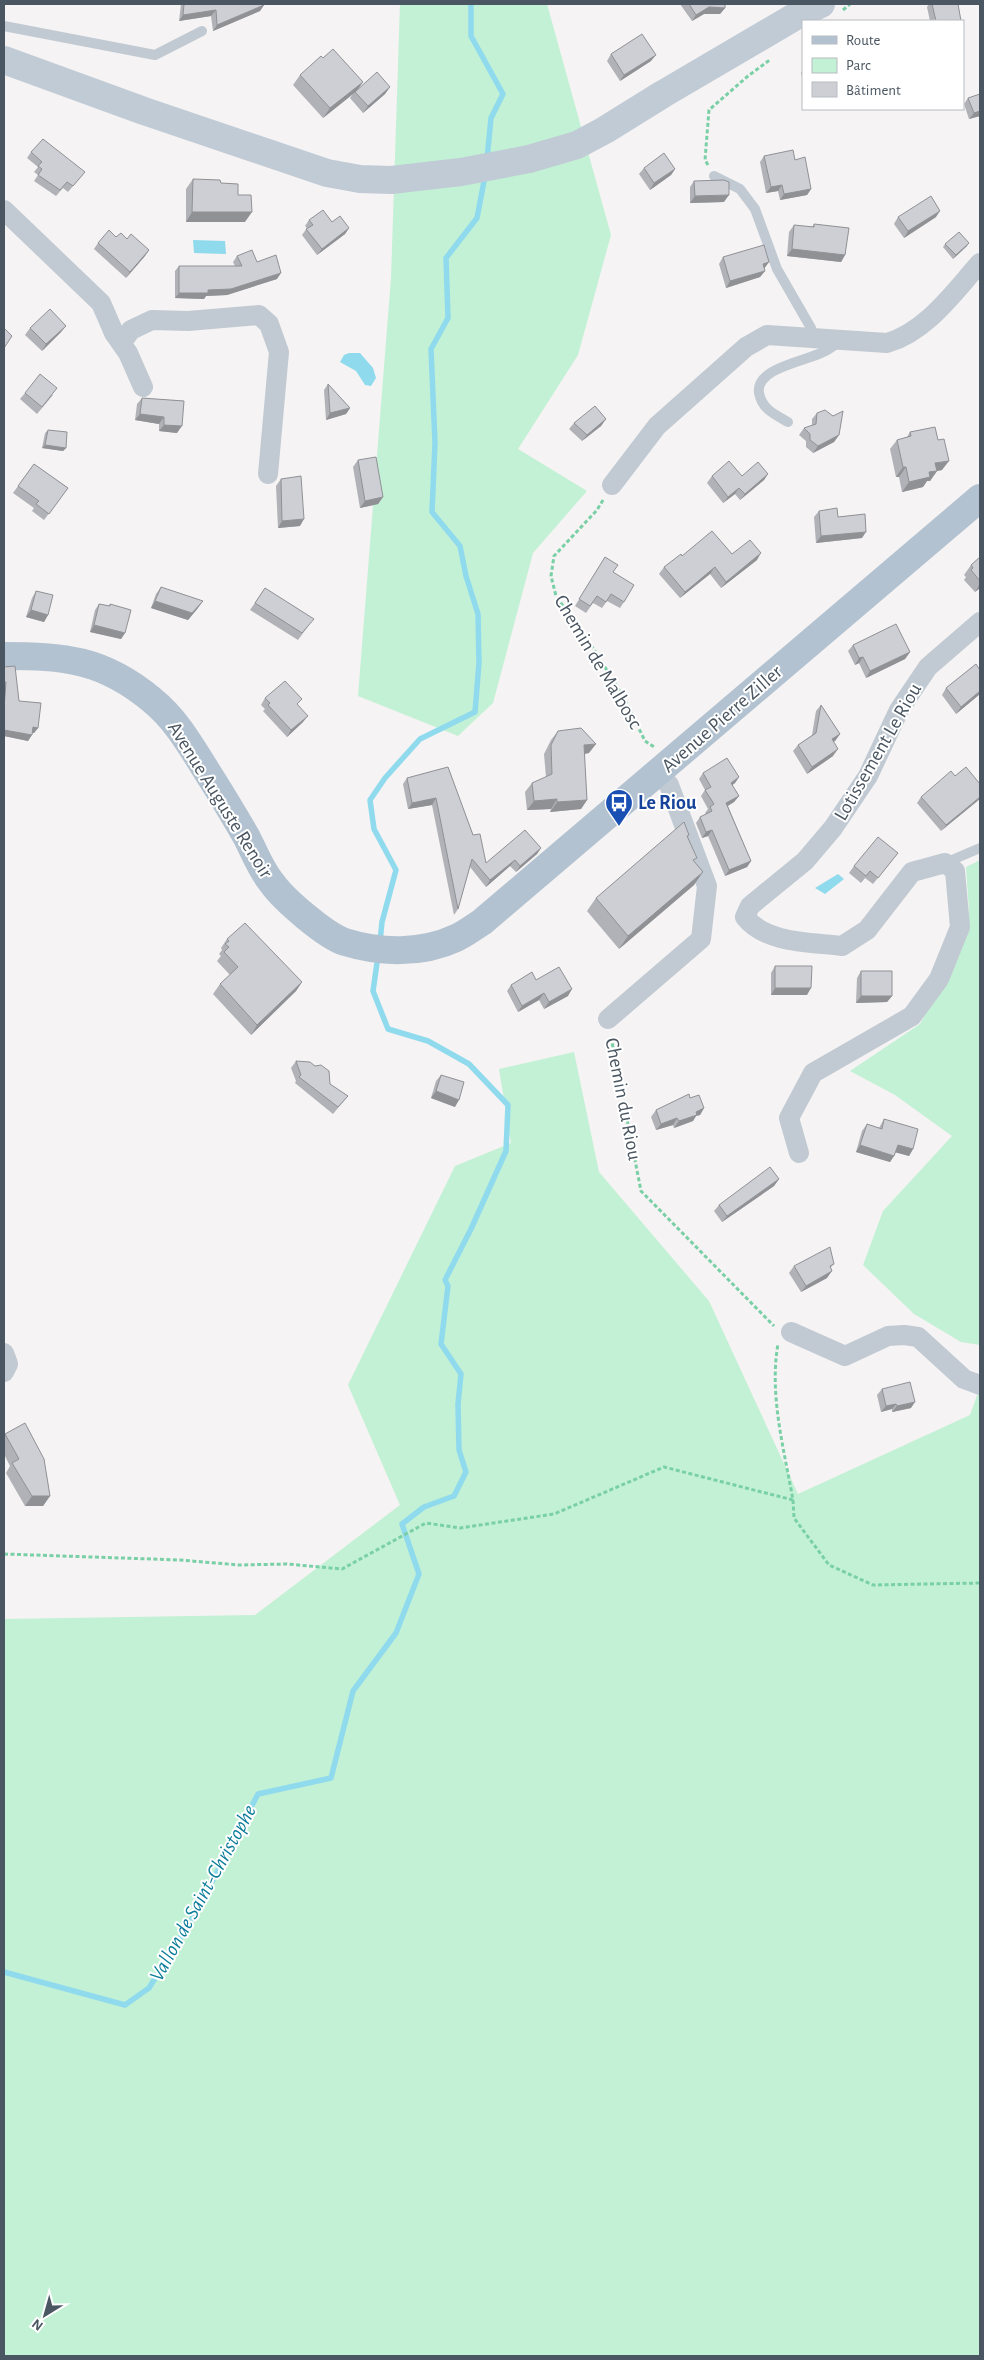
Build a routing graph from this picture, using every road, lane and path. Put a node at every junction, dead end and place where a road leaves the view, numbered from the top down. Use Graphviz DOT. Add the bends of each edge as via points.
graph roads {
  1 [pos="821,4"];
  2 [pos="4,26"];
  3 [pos="202,31"];
  4 [pos="779,54"];
  5 [pos="4,60"];
  6 [pos="714,176"];
  7 [pos="4,210"];
  8 [pos="980,263"];
  9 [pos="814,339"];
  10 [pos="122,342"];
  11 [pos="840,342"];
  12 [pos="143,387"];
  13 [pos="788,422"];
  14 [pos="268,474"];
  15 [pos="612,485"];
  16 [pos="980,498"];
  17 [pos="980,622"];
  18 [pos="4,656"];
  19 [pos="658,760"];
  20 [pos="980,848"];
  21 [pos="945,863"];
  22 [pos="343,942"];
  23 [pos="608,1019"];
  24 [pos="799,1153"];
  25 [pos="786,1332"];
  26 [pos="4,1353"];
  27 [pos="4,1372"];
  28 [pos="980,1385"];
  29 [pos="793,1500"];
  30 [pos="4,1554"];
  31 [pos="980,1583"];
  1 -- 5 [label="main road" via="577,145 505,164 391,180 327,173"];
  2 -- 3 [label="lane" via="155,55"];
  4 -- 6 [label="path" via="709,110 705,160"];
  6 -- 9 [label="lane" via="740,188 755,209 777,268"];
  7 -- 10 [label="street" via="101,303 114,333"];
  8 -- 11 [label="street" via="939,309 904,338 887,343"];
  9 -- 11 [label="street"];
  9 -- 15 [label="street" via="768,335 746,347 657,426"];
  10 -- 12 [label="street"];
  10 -- 14 [label="street" via="131,330 152,320 188,321 259,315 269,324 279,352"];
  11 -- 13 [label="lane" via="763,377 758,387 760,401 770,412"];
  15 -- 19 [label="path, Chemin de Malbosc" via="597,510 554,556 551,576 556,596 595,651"];
  16 -- 19 [label="main road, Avenue Pierre Ziller"];
  17 -- 21 [label="street, Lotissement Le Riou" via="928,667 899,710 868,776 833,828 805,861 750,906 746,917 751,925 779,938 842,946 867,930 912,872"];
  18 -- 22 [label="main road, Avenue Auguste Renoir" via="78,660 98,666 152,700 178,724 272,883 304,915"];
  19 -- 22 [label="main road, Avenue Pierre Ziller" via="482,922 457,938 429,947 385,950"];
  19 -- 23 [label="street, Chemin du Riou" via="707,886 701,939"];
  20 -- 21 [label="lane"];
  21 -- 24 [label="street" via="955,871 960,927 939,979 912,1016 813,1073 789,1118"];
  23 -- 25 [label="path, Chemin du Riou" via="641,1191"];
  25 -- 28 [label="street" via="845,1356 888,1336 904,1334 918,1337 964,1379"];
  25 -- 29 [label="path" via="774,1365 778,1414"];
  26 -- 27 [label="street" via="8,1364"];
  29 -- 30 [label="path" via="664,1467 554,1514 460,1528 426,1523 342,1570 287,1564 239,1565"];
  29 -- 31 [label="path" via="794,1518 829,1566 874,1585"];
}
